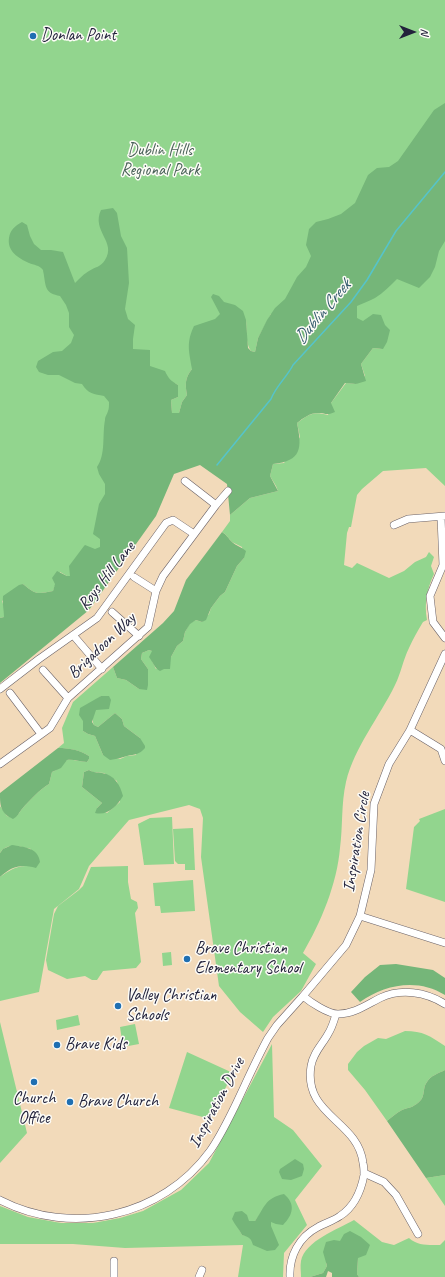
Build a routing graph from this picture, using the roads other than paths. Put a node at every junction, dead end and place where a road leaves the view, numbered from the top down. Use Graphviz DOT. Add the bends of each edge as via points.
graph roads {
  1 [pos="185,481"];
  2 [pos="228,491"];
  3 [pos="216,505"];
  4 [pos="443,517"];
  5 [pos="394,525"];
  6 [pos="194,534"];
  7 [pos="134,577"];
  8 [pos="156,591"];
  9 [pos="112,612"];
  10 [pos="73,635"];
  11 [pos="139,636"];
  12 [pos="445,638"];
  13 [pos="445,654"];
  14 [pos="102,669"];
  15 [pos="43,670"];
  16 [pos="0,689"];
  17 [pos="10,693"];
  18 [pos="68,698"];
  19 [pos="410,730"];
  20 [pos="41,734"];
  21 [pos="1,760"];
  22 [pos="445,761"];
  23 [pos="360,916"];
  24 [pos="445,942"];
  25 [pos="303,996"];
  26 [pos="445,1004"];
  27 [pos="336,1014"];
  28 [pos="364,1173"];
  29 [pos="0,1200"];
  30 [pos="418,1234"];
  31 [pos="114,1261"];
  32 [pos="202,1270"];
  33 [pos="114,1277"];
  34 [pos="199,1277"];
  35 [pos="290,1277"];
  1 -- 3 [label="street"];
  2 -- 3 [label="street, Brigadoon Way"];
  3 -- 6 [label="street, Brigadoon Way"];
  4 -- 5 [label="street" via="408,519"];
  4 -- 12 [label="street" via="443,565 430,596 433,622"];
  6 -- 8 [label="street, Brigadoon Way" via="163,576"];
  6 -- 10 [label="street, Roys Hill Lane" via="173,520 166,523 97,618"];
  7 -- 8 [label="street"];
  8 -- 11 [label="street, Brigadoon Way" via="148,627"];
  9 -- 11 [label="street"];
  10 -- 14 [label="street"];
  10 -- 16 [label="street, Roys Hill Lane"];
  11 -- 14 [label="street, Brigadoon Way"];
  13 -- 19 [label="street, Inspiration Circle"];
  14 -- 18 [label="street, Brigadoon Way"];
  15 -- 18 [label="street"];
  17 -- 20 [label="street"];
  18 -- 20 [label="street, Brigadoon Way" via="50,728"];
  19 -- 22 [label="street" via="441,749"];
  19 -- 23 [label="street, Inspiration Circle" via="389,764 374,804 371,870"];
  20 -- 21 [label="street, Brigadoon Way"];
  23 -- 24 [label="street"];
  23 -- 25 [label="street, Inspiration Circle" via="346,944"];
  25 -- 27 [label="street" via="328,1012"];
  25 -- 29 [label="street, Inspiration Drive" via="268,1038 213,1147 189,1175 170,1190 132,1209 88,1218 46,1216"];
  26 -- 27 [label="street" via="428,996 396,993 353,1012"];
  27 -- 28 [label="street" via="313,1059 312,1090 327,1113 357,1143 363,1158"];
  28 -- 30 [label="street" via="384,1182 396,1195"];
  28 -- 35 [label="street" via="359,1192 348,1210 313,1230 300,1242 290,1263"];
  31 -- 33 [label="street"];
  32 -- 34 [label="street"];
}
